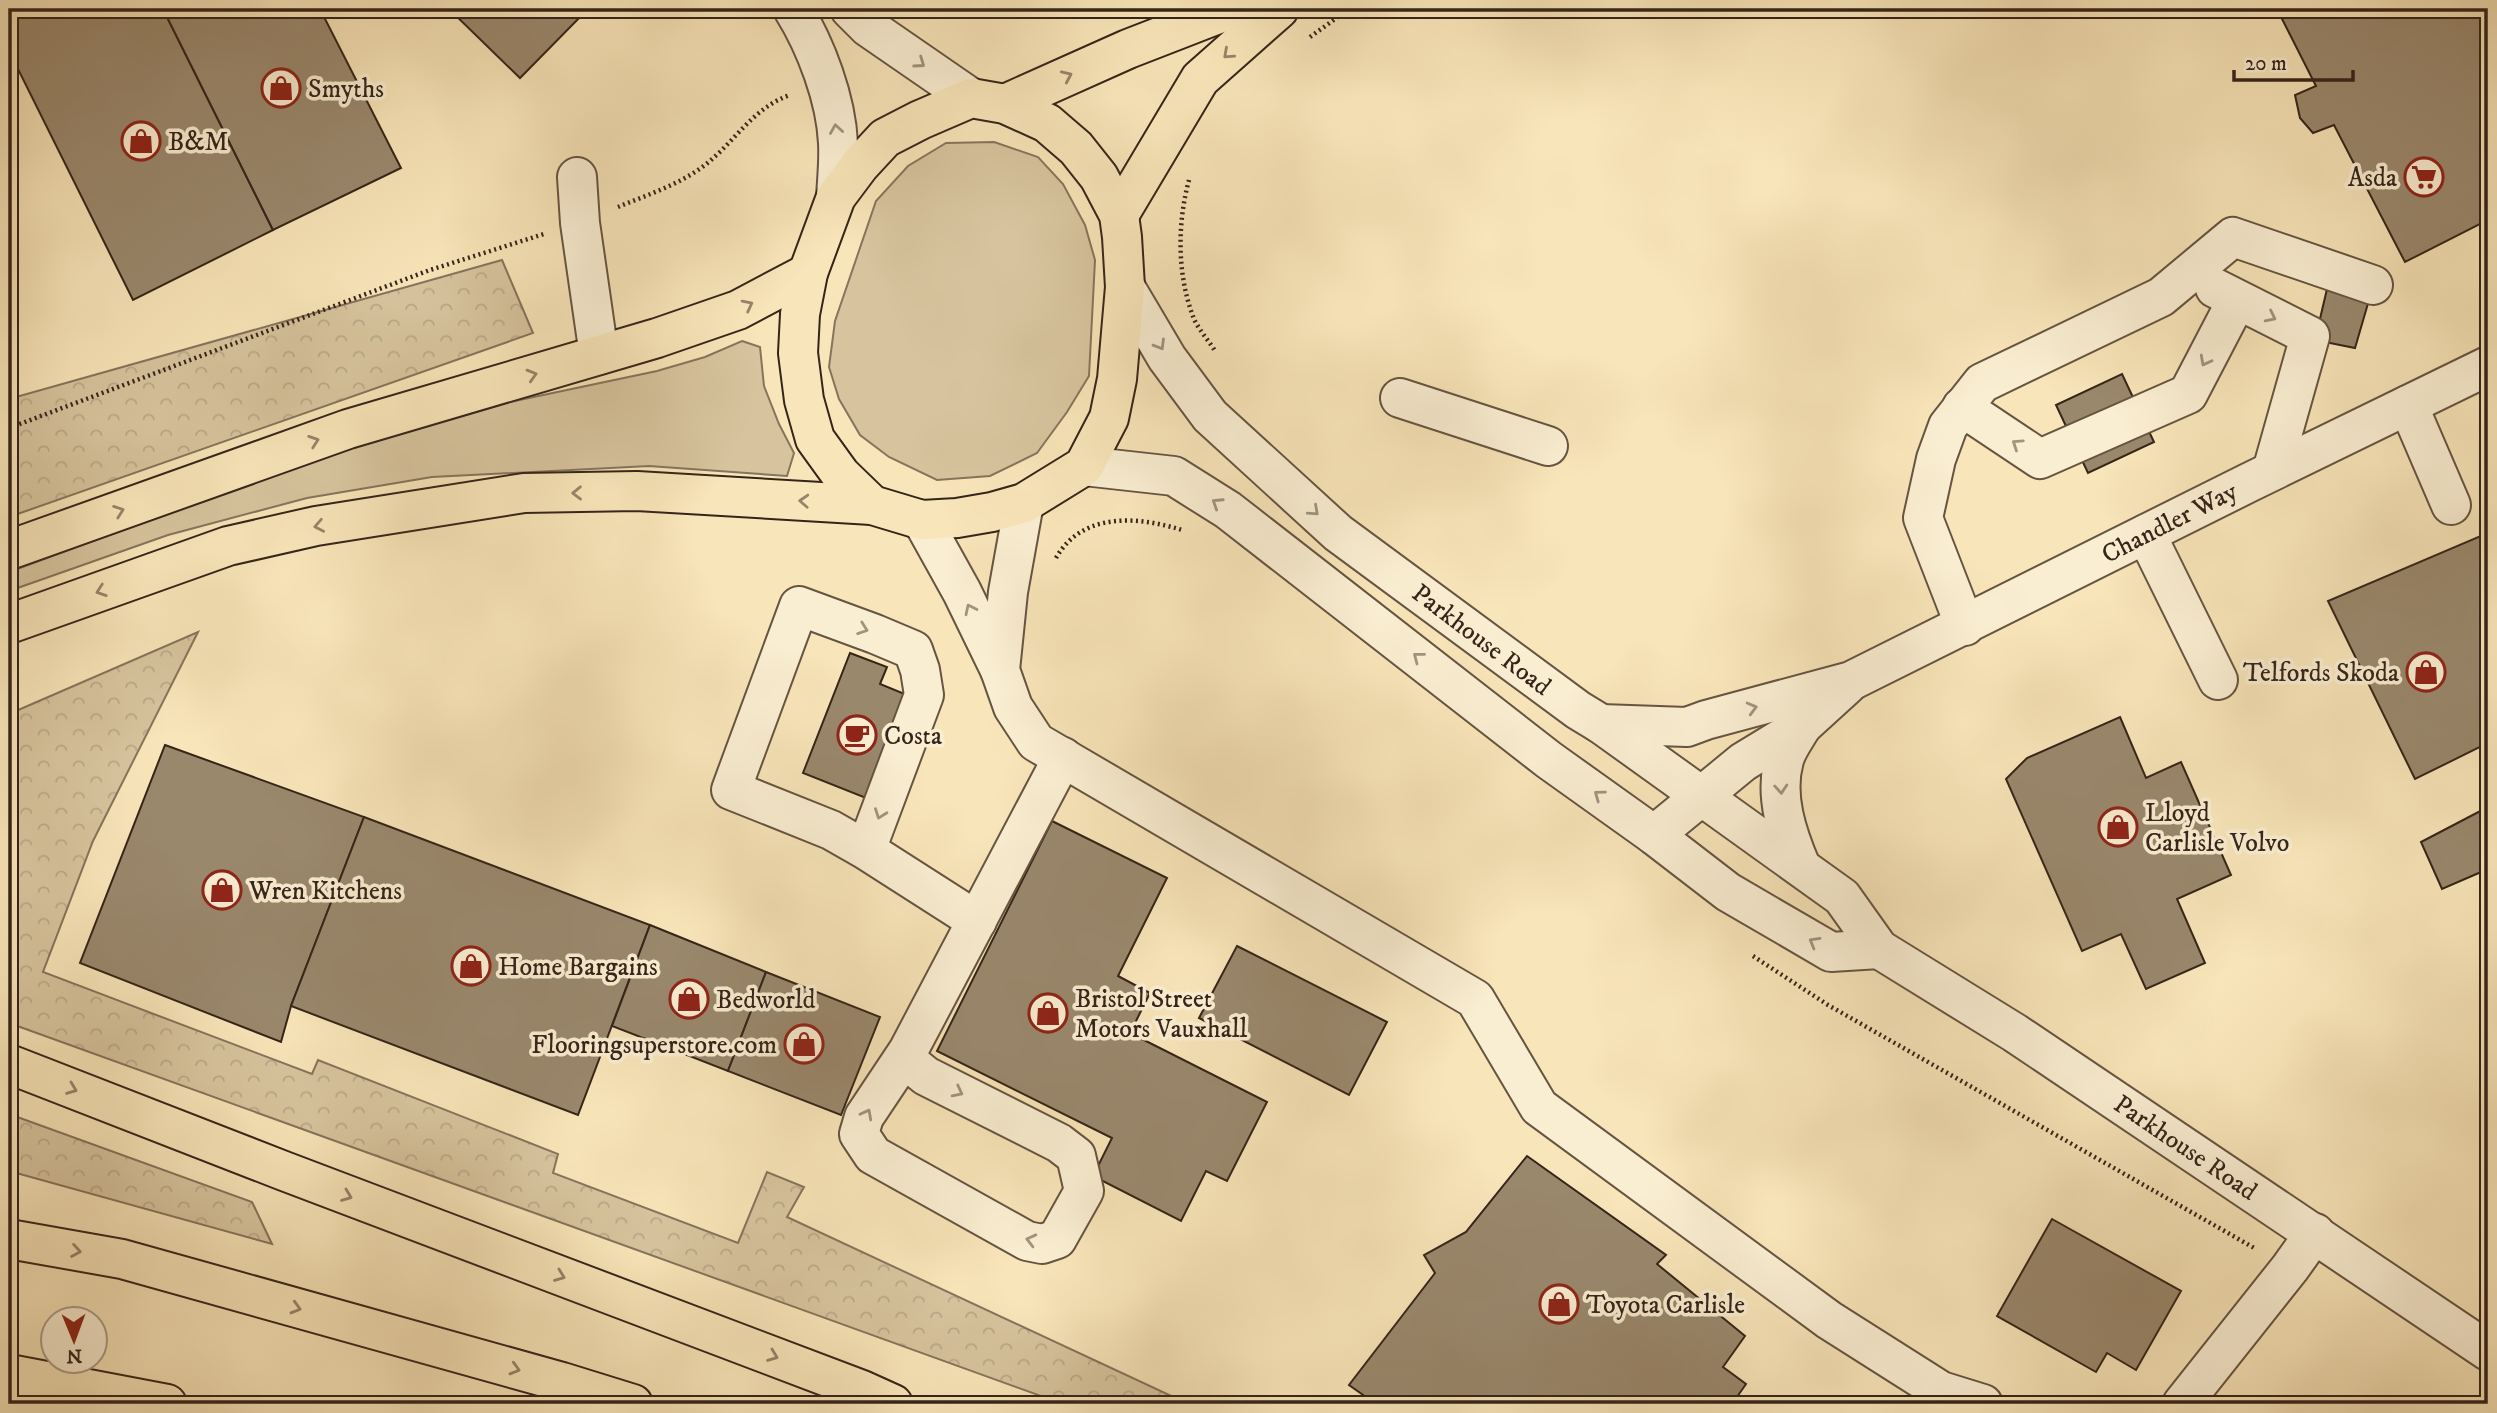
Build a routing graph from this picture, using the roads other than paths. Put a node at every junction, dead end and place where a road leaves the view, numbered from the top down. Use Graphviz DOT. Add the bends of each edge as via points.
graph roads {
  1 [pos="793,9"];
  2 [pos="850,9"];
  3 [pos="1231,9"];
  4 [pos="1279,9"];
  5 [pos="988,102"];
  6 [pos="577,177"];
  7 [pos="836,197"];
  8 [pos="1119,215"];
  9 [pos="808,273"];
  10 [pos="2189,273"];
  11 [pos="2373,285"];
  12 [pos="1125,287"];
  13 [pos="2237,300"];
  14 [pos="599,355"];
  15 [pos="2488,366"];
  16 [pos="1400,398"];
  17 [pos="2408,405"];
  18 [pos="1962,407"];
  19 [pos="1548,446"];
  20 [pos="1084,467"];
  21 [pos="2272,471"];
  22 [pos="1024,503"];
  23 [pos="872,505"];
  24 [pos="2451,505"];
  25 [pos="922,520"];
  26 [pos="2146,534"];
  27 [pos="9,550"];
  28 [pos="9,624"];
  29 [pos="1965,626"];
  30 [pos="1000,670"];
  31 [pos="2218,680"];
  32 [pos="1852,681"];
  33 [pos="1601,723"];
  34 [pos="1802,726"];
  35 [pos="1687,727"];
  36 [pos="1063,757"];
  37 [pos="1662,767"];
  38 [pos="1701,796"];
  39 [pos="1654,835"];
  40 [pos="866,849"];
  41 [pos="1801,867"];
  42 [pos="977,921"];
  43 [pos="1879,949"];
  44 [pos="908,1051"];
  45 [pos="9,1064"];
  46 [pos="2315,1233"];
  47 [pos="9,1239"];
  48 [pos="2488,1351"];
  49 [pos="9,1374"];
  50 [pos="167,1404"];
  51 [pos="633,1404"];
  52 [pos="893,1404"];
  53 [pos="1983,1404"];
  54 [pos="2182,1404"];
  7 -- 1 [label="street, one-way" via="838,142 832,105 810,36"];
  2 -- 5 [label="street, one-way" via="868,27"];
  5 -- 3 [label="highway, one-way"];
  4 -- 8 [label="highway, one-way" via="1200,79"];
  5 -- 7 [label="highway" via="920,120 884,138"];
  5 -- 8 [label="highway" via="1047,123 1076,148 1099,177"];
  6 -- 14 [label="street"];
  7 -- 9 [label="highway"];
  8 -- 12 [label="highway"];
  14 -- 9 [label="highway, one-way" via="738,310"];
  9 -- 23 [label="highway" via="798,353 804,400 816,439 841,475"];
  10 -- 11 [label="street" via="2233,237"];
  10 -- 13 [label="street"];
  10 -- 18 [label="street" via="2161,298 1982,383"];
  12 -- 20 [label="highway" via="1109,418"];
  12 -- 33 [label="street, Parkhouse Road, one-way" via="1167,358 1210,416 1339,533 1577,710"];
  13 -- 18 [label="street, one-way" via="2188,394 2040,459"];
  13 -- 21 [label="street, one-way" via="2310,336"];
  27 -- 14 [label="highway, one-way" via="348,429"];
  15 -- 17 [label="street, Chandler Way"];
  16 -- 19 [label="street"];
  17 -- 21 [label="street, Chandler Way"];
  17 -- 24 [label="street"];
  18 -- 29 [label="street" via="1948,426 1936,459 1923,518"];
  20 -- 22 [label="highway"];
  39 -- 20 [label="street, Parkhouse Road, one-way" via="1549,760 1228,510 1174,476"];
  21 -- 26 [label="street, Chandler Way"];
  22 -- 25 [label="highway" via="957,518"];
  22 -- 30 [label="street"];
  23 -- 25 [label="highway"];
  23 -- 28 [label="highway, one-way" via="637,491 524,494 374,516 228,546"];
  30 -- 25 [label="street, one-way"];
  26 -- 29 [label="street, Chandler Way"];
  26 -- 31 [label="street"];
  29 -- 32 [label="street, Chandler Way"];
  30 -- 36 [label="street" via="1013,707 1036,742"];
  32 -- 34 [label="street, Chandler Way"];
  35 -- 32 [label="street, Chandler Way, one-way"];
  33 -- 35 [label="street, Chandler Way"];
  33 -- 37 [label="street, Parkhouse Road"];
  34 -- 38 [label="street, Chandler Way" via="1743,762"];
  34 -- 41 [label="street, Chandler Way, one-way" via="1784,757 1780,783 1786,832"];
  35 -- 37 [label="street"];
  36 -- 42 [label="street"];
  36 -- 53 [label="street" via="1475,999 1539,1107 1829,1320 1941,1391"];
  37 -- 38 [label="street, Parkhouse Road"];
  37 -- 39 [label="street" via="1652,793"];
  38 -- 39 [label="street, Chandler Way"];
  38 -- 41 [label="street, Parkhouse Road"];
  43 -- 39 [label="street, Parkhouse Road, one-way" via="1831,952 1728,892"];
  40 -- 40 [label="street, one-way" via="731,790 799,607 913,650 920,670 924,695"];
  40 -- 42 [label="street"];
  41 -- 43 [label="street, Parkhouse Road" via="1842,897"];
  42 -- 44 [label="street"];
  43 -- 46 [label="street, Parkhouse Road" via="2015,1033"];
  44 -- 44 [label="street, one-way" via="910,1063 926,1076 1076,1156 1084,1191 1057,1239 1042,1244 1027,1241 873,1155 859,1134 864,1117"];
  45 -- 52 [label="highway, one-way"];
  46 -- 48 [label="street, Parkhouse Road"];
  46 -- 54 [label="street"];
  47 -- 51 [label="highway, one-way" via="122,1259"];
  49 -- 50 [label="highway"];
}
